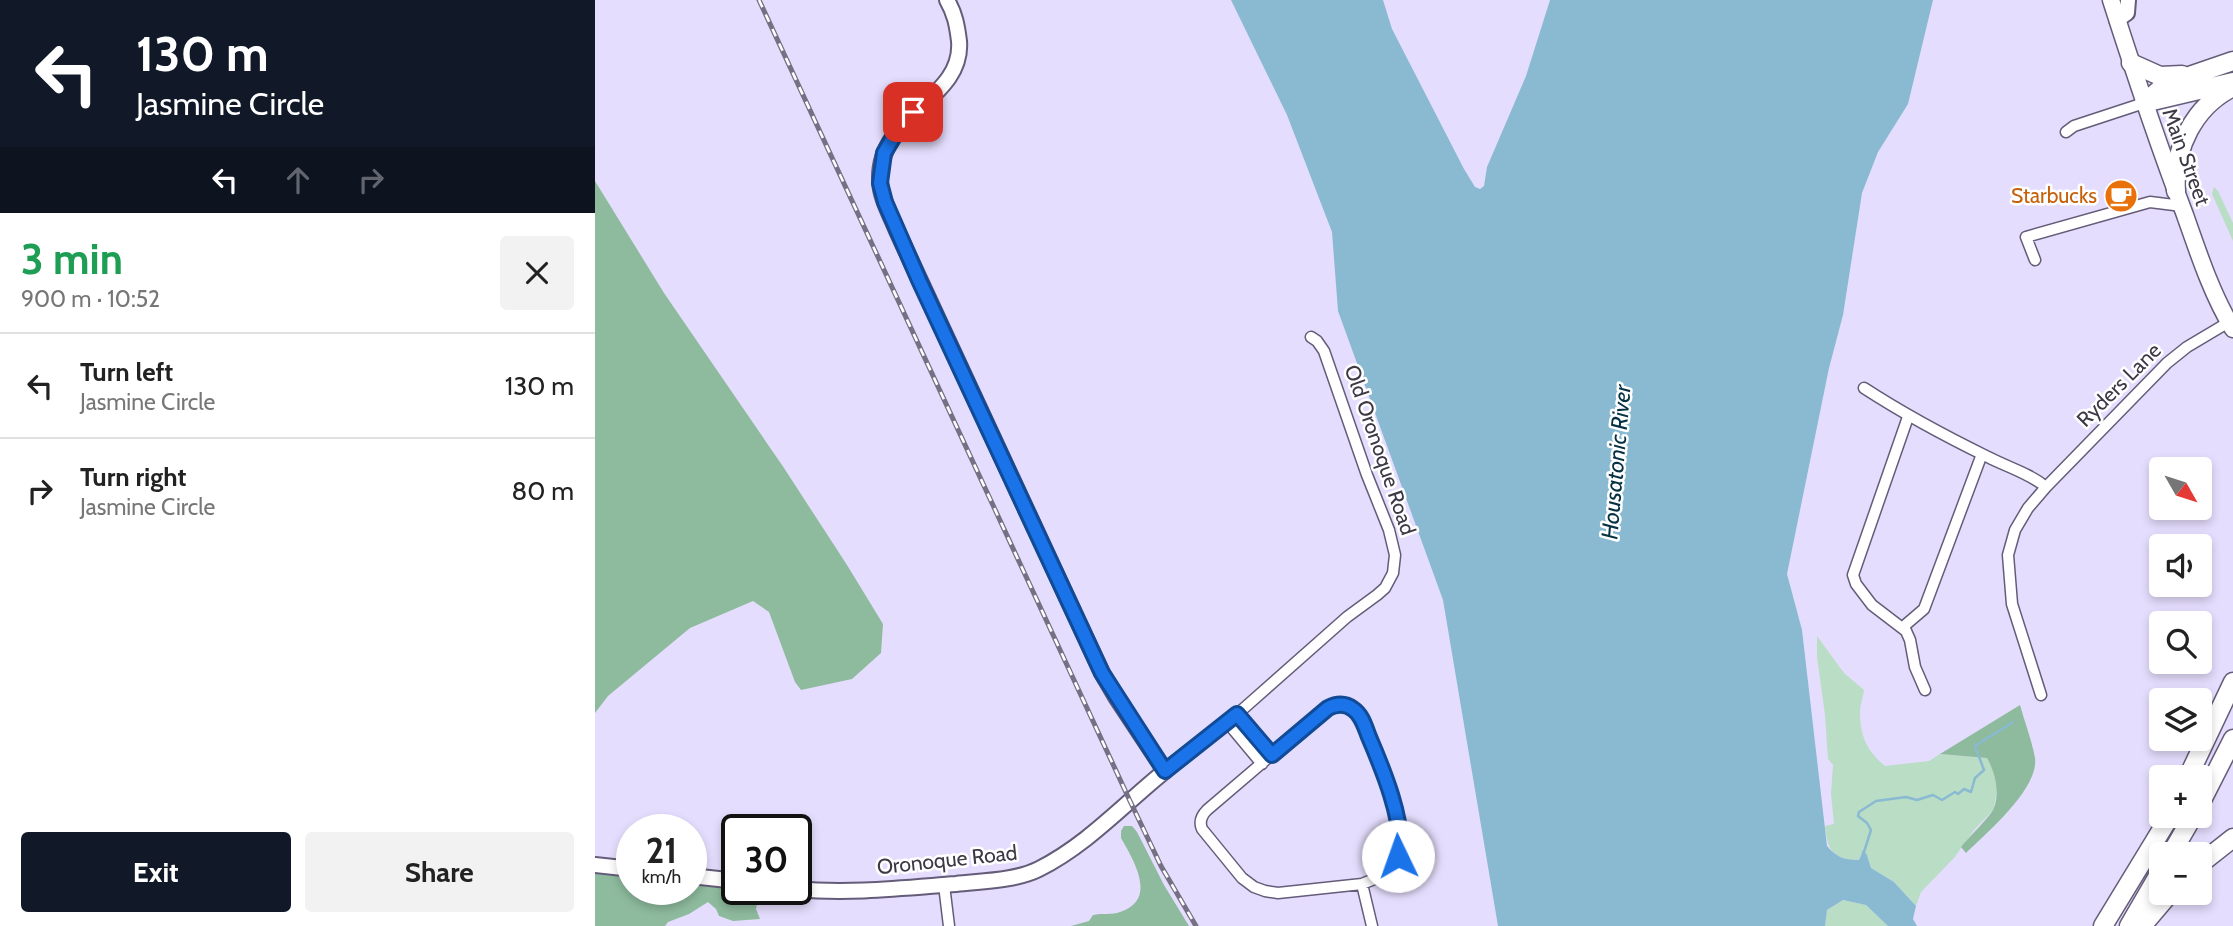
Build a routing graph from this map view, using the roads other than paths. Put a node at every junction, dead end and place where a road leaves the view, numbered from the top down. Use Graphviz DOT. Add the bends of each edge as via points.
graph roads {
  1 [pos="947,0"];
  2 [pos="2111,0"];
  3 [pos="2128,0"];
  4 [pos="2117,20"];
  5 [pos="2233,61"];
  6 [pos="2131,63"];
  7 [pos="2189,75"];
  8 [pos="2233,84"];
  9 [pos="2144,103"];
  10 [pos="2066,132"];
  11 [pos="2179,199"];
  12 [pos="2035,260"];
  13 [pos="2231,326"];
  14 [pos="1311,337"];
  15 [pos="1864,388"];
  16 [pos="1908,416"];
  17 [pos="1982,454"];
  18 [pos="2046,487"];
  19 [pos="1903,627"];
  20 [pos="2233,682"];
  21 [pos="1926,690"];
  22 [pos="2041,695"];
  23 [pos="1237,714"];
  24 [pos="1227,722"];
  25 [pos="2233,739"];
  26 [pos="1272,755"];
  27 [pos="1262,764"];
  28 [pos="2194,765"];
  29 [pos="1165,771"];
  30 [pos="2212,780"];
  31 [pos="2163,828"];
  32 [pos="2233,838"];
  33 [pos="2212,855"];
  34 [pos="595,865"];
  35 [pos="616,867"];
  36 [pos="1363,884"];
  37 [pos="944,885"];
  38 [pos="812,890"];
  39 [pos="2149,892"];
  40 [pos="2160,905"];
  41 [pos="949,926"];
  42 [pos="1372,926"];
  43 [pos="2103,926"];
  44 [pos="2129,926"];
  45 [pos="2142,926"];
  1 -- 29 [label="street" via="958,26 958,64 893,138 884,153 880,183 897,231 1102,673"];
  2 -- 4 [label="main road, Main Street"];
  3 -- 4 [label="street" via="2126,13"];
  4 -- 6 [label="main road, Main Street"];
  5 -- 7 [label="highway"];
  6 -- 7 [label="highway" via="2160,76"];
  6 -- 9 [label="main road, Main Street"];
  7 -- 9 [label="highway" via="2166,84"];
  8 -- 9 [label="highway"];
  8 -- 11 [label="highway" via="2184,137 2175,176"];
  9 -- 10 [label="street"];
  9 -- 11 [label="main road, Main Street"];
  11 -- 12 [label="street" via="2150,202 2026,237"];
  11 -- 13 [label="main road, Main Street"];
  13 -- 18 [label="street, Ryders Lane" via="2187,347 2167,363"];
  14 -- 23 [label="street, Old Oronoque Road" via="1324,351 1389,530 1395,555 1393,573 1385,588"];
  15 -- 16 [label="street"];
  16 -- 17 [label="street"];
  16 -- 19 [label="street" via="1853,575 1872,605"];
  17 -- 18 [label="street"];
  17 -- 19 [label="street" via="1924,609"];
  18 -- 22 [label="street, Ryders Lane" via="2020,520 2008,555 2012,604"];
  19 -- 21 [label="street"];
  20 -- 28 [label="highway"];
  23 -- 24 [label="street, Old Oronoque Road"];
  23 -- 26 [label="street"];
  24 -- 27 [label="street"];
  24 -- 29 [label="street, Old Oronoque Road"];
  25 -- 30 [label="highway"];
  26 -- 27 [label="street"];
  26 -- 36 [label="street" via="1332,706 1346,705 1359,714 1389,784 1401,845 1389,870"];
  27 -- 36 [label="street" via="1201,819 1202,829 1243,878 1259,890 1278,893"];
  29 -- 37 [label="street, Oronoque Road" via="1100,827 1036,870"];
  31 -- 43 [label="highway"];
  32 -- 33 [label="highway"];
  34 -- 35 [label="street"];
  36 -- 42 [label="street"];
  37 -- 38 [label="street, Oronoque Road"];
  37 -- 41 [label="street"];
  39 -- 44 [label="highway"];
  40 -- 45 [label="highway"];
}
